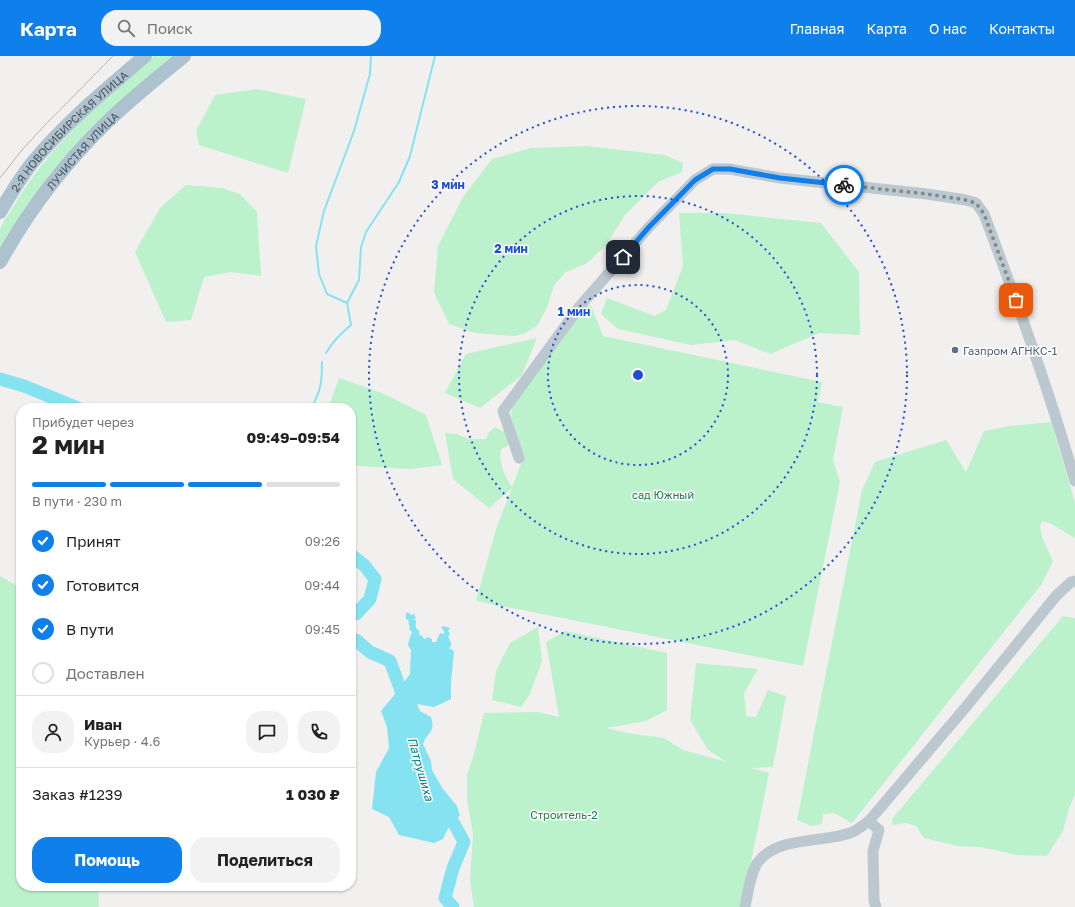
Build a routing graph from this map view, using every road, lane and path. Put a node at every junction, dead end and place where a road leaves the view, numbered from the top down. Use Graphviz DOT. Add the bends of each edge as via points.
graph roads {
  1 [pos="145,56"];
  2 [pos="184,56"];
  3 [pos="0,212"];
  4 [pos="0,262"];
  5 [pos="519,458"];
  6 [pos="1075,481"];
  7 [pos="1075,581"];
  8 [pos="869,821"];
  9 [pos="745,907"];
  10 [pos="876,907"];
  1 -- 3 [label="main road, 2-Я НОВОСИБИРСКАЯ УЛИЦА" via="80,111 50,143 31,164"];
  2 -- 4 [label="main road, ЛУЧИСТАЯ УЛИЦА" via="108,121 59,174"];
  5 -- 6 [label="street" via="503,411 526,379 580,306 649,227 695,180 713,169 730,169 780,178 927,194 976,203 984,214 1030,340"];
  7 -- 8 [label="street" via="1056,596"];
  8 -- 9 [label="street" via="851,833 782,845 766,854 757,863 752,874"];
  8 -- 10 [label="street" via="879,830 873,851"];
}
